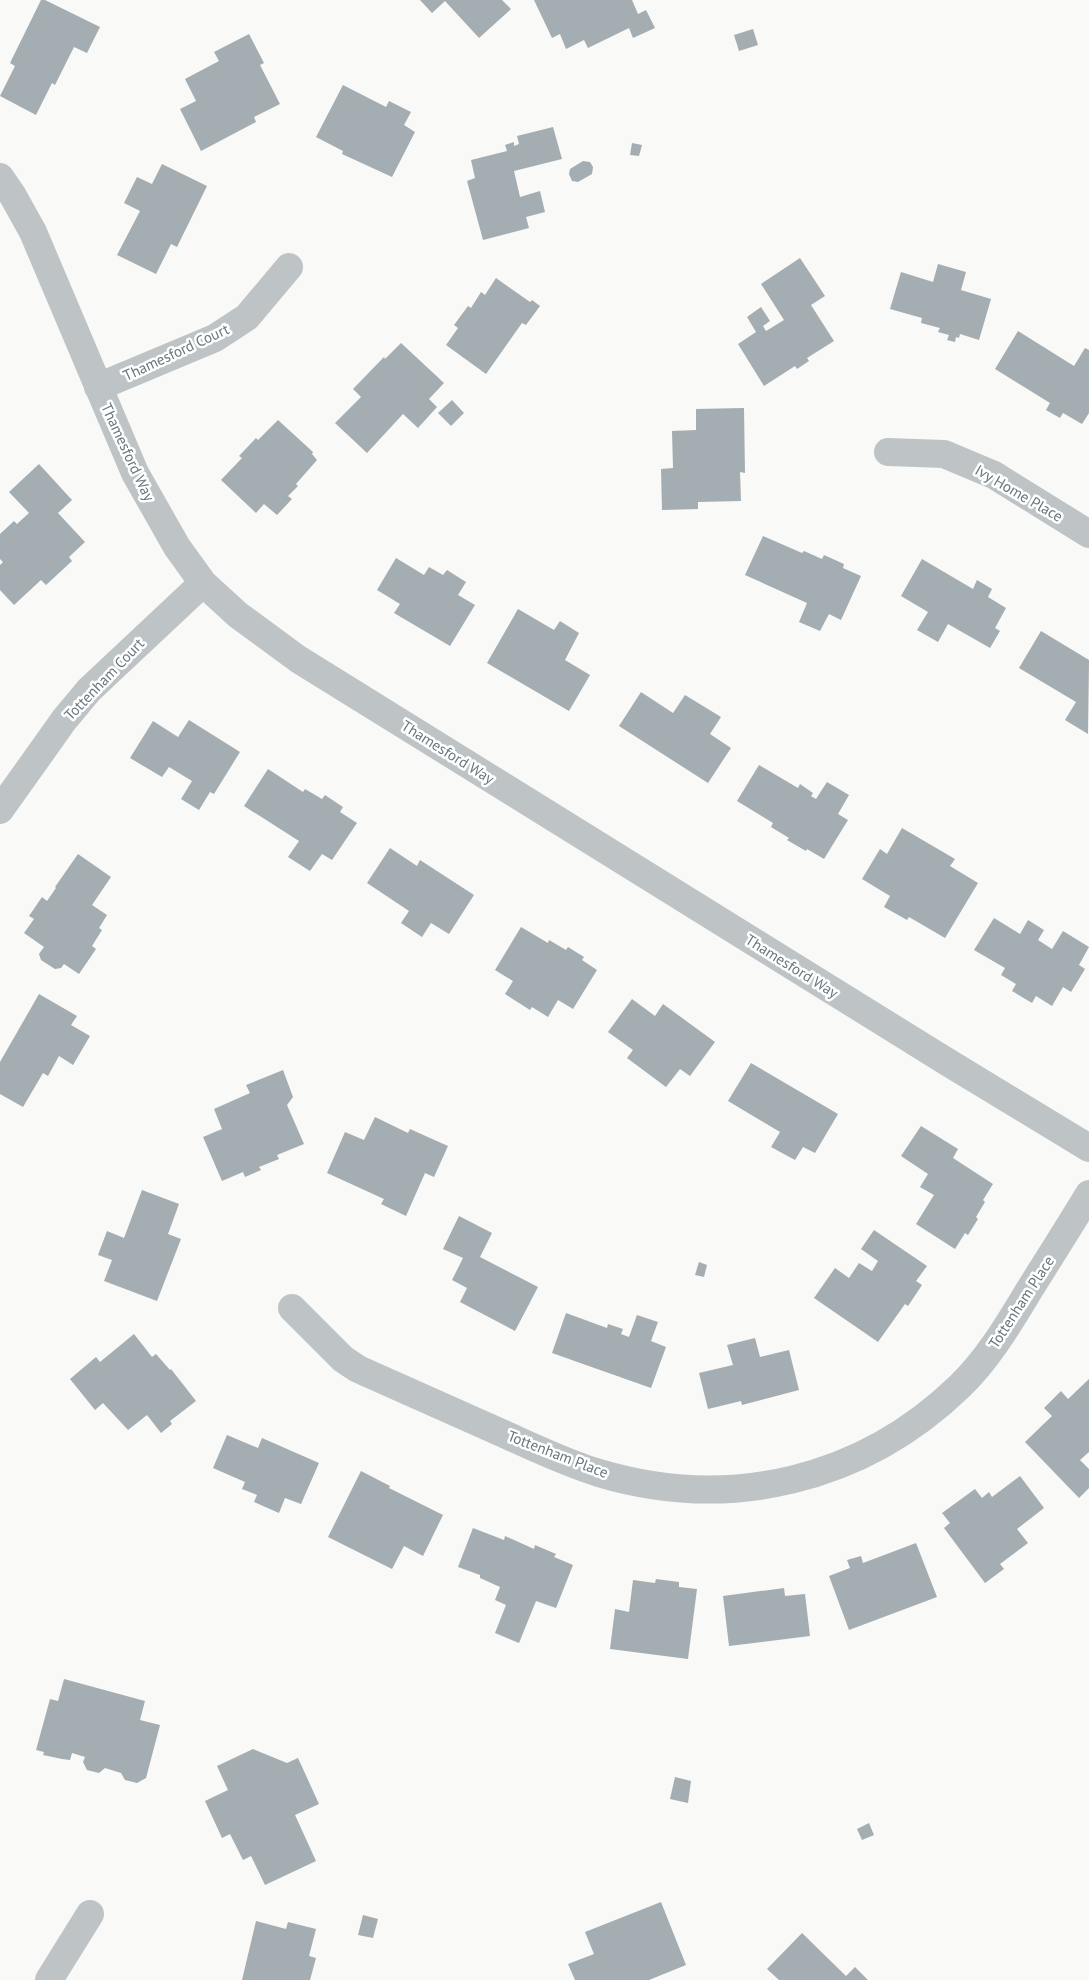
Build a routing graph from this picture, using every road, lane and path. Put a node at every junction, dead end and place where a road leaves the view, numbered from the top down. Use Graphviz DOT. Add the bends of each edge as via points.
graph roads {
  1 [pos="0,177"];
  2 [pos="289,267"];
  3 [pos="98,387"];
  4 [pos="888,452"];
  5 [pos="1089,534"];
  6 [pos="203,583"];
  7 [pos="0,810"];
  8 [pos="1089,1148"];
  9 [pos="1089,1194"];
  10 [pos="292,1308"];
  11 [pos="90,1914"];
  12 [pos="49,1980"];
  1 -- 3 [label="street, Thamesford Way" via="33,232"];
  2 -- 3 [label="street, Thamesford Court" via="247,318 215,338"];
  3 -- 6 [label="street, Thamesford Way" via="135,473 177,547"];
  4 -- 5 [label="street, Ivy Home Place" via="944,454 994,475"];
  6 -- 7 [label="street, Tottenham Court" via="89,690"];
  6 -- 8 [label="street, Thamesford Way" via="238,615 298,659"];
  9 -- 10 [label="street, Tottenham Place" via="1002,1335 962,1385 897,1436 844,1464 797,1479 751,1488 662,1487 599,1473 555,1456 358,1369 343,1359"];
  11 -- 12 [label="street"];
}
